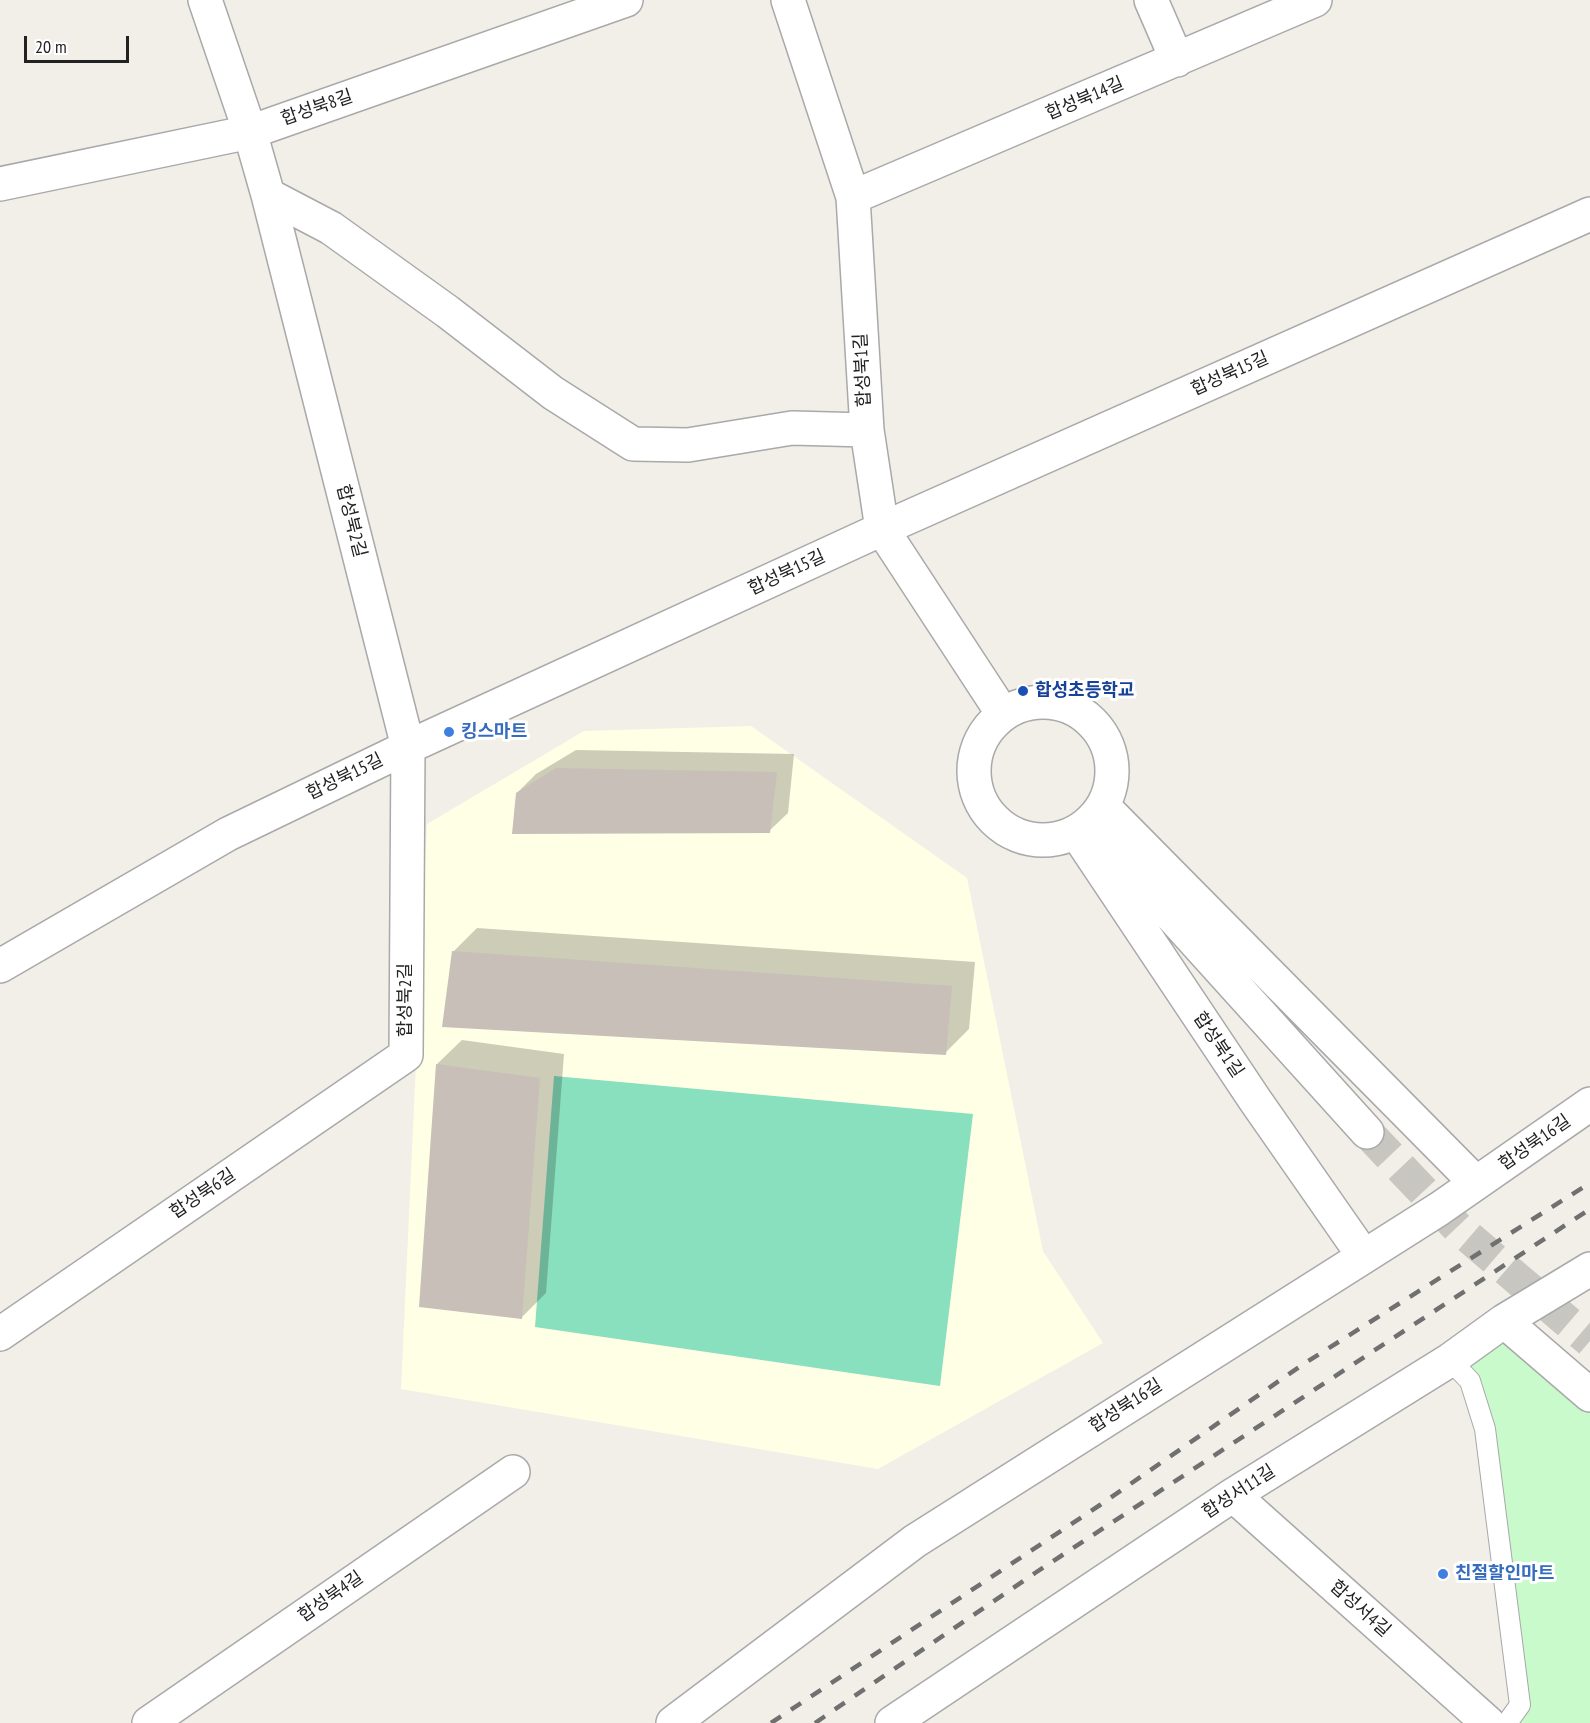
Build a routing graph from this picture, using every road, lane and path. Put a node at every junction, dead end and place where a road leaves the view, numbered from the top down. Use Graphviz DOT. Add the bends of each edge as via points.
graph roads {
  1 [pos="205,0"];
  2 [pos="626,0"];
  3 [pos="788,0"];
  4 [pos="1151,0"];
  5 [pos="1315,0"];
  6 [pos="1177,60"];
  7 [pos="250,132"];
  8 [pos="0,184"];
  9 [pos="268,195"];
  10 [pos="853,197"];
  11 [pos="1590,214"];
  12 [pos="867,430"];
  13 [pos="882,529"];
  14 [pos="1003,714"];
  15 [pos="408,747"];
  16 [pos="1090,821"];
  17 [pos="0,966"];
  18 [pos="406,1055"];
  19 [pos="1590,1104"];
  20 [pos="1367,1132"];
  21 [pos="1476,1183"];
  22 [pos="1363,1255"];
  23 [pos="1587,1276"];
  24 [pos="1504,1321"];
  25 [pos="0,1334"];
  26 [pos="1450,1360"];
  27 [pos="1590,1395"];
  28 [pos="513,1472"];
  29 [pos="1233,1495"];
  30 [pos="149,1723"];
  31 [pos="673,1723"];
  32 [pos="892,1723"];
  33 [pos="1488,1723"];
  34 [pos="1507,1723"];
  1 -- 7 [label="street, 합성북2길"];
  2 -- 7 [label="street, 합성북8길"];
  3 -- 10 [label="street, 합성북1길"];
  4 -- 6 [label="street"];
  5 -- 6 [label="street, 합성북14길"];
  6 -- 10 [label="street, 합성북14길"];
  7 -- 8 [label="street, 합성북8길"];
  7 -- 9 [label="street, 합성북2길"];
  9 -- 12 [label="street" via="331,228 553,393 633,444 688,445 792,428"];
  9 -- 15 [label="street, 합성북2길"];
  10 -- 12 [label="street, 합성북1길"];
  11 -- 13 [label="street, 합성북15길"];
  12 -- 13 [label="street, 합성북1길"];
  13 -- 14 [label="street, 합성북1길"];
  13 -- 15 [label="street, 합성북15길"];
  14 -- 16 [label="street" via="1036,701 1060,703 1082,712 1100,729 1110,751 1113,776"];
  14 -- 16 [label="street" via="979,742 973,763 982,805 996,822 1015,834 1036,840 1058,839"];
  15 -- 17 [label="street, 합성북15길" via="228,834"];
  15 -- 18 [label="street, 합성북2길"];
  16 -- 20 [label="street"];
  16 -- 21 [label="street"];
  16 -- 22 [label="street, 합성북1길" via="1255,1100"];
  18 -- 25 [label="street, 합성북6길"];
  19 -- 21 [label="street, 합성북16길"];
  21 -- 22 [label="street, 합성북16길"];
  22 -- 31 [label="street, 합성북16길" via="915,1541"];
  23 -- 24 [label="street, 합성서11길"];
  24 -- 26 [label="street, 합성서11길"];
  24 -- 27 [label="street"];
  26 -- 29 [label="street, 합성서11길"];
  26 -- 34 [label="lane" via="1470,1381 1485,1429 1520,1705"];
  28 -- 30 [label="street, 합성북4길"];
  29 -- 32 [label="street, 합성서11길"];
  29 -- 33 [label="street, 합성서4길"];
}
